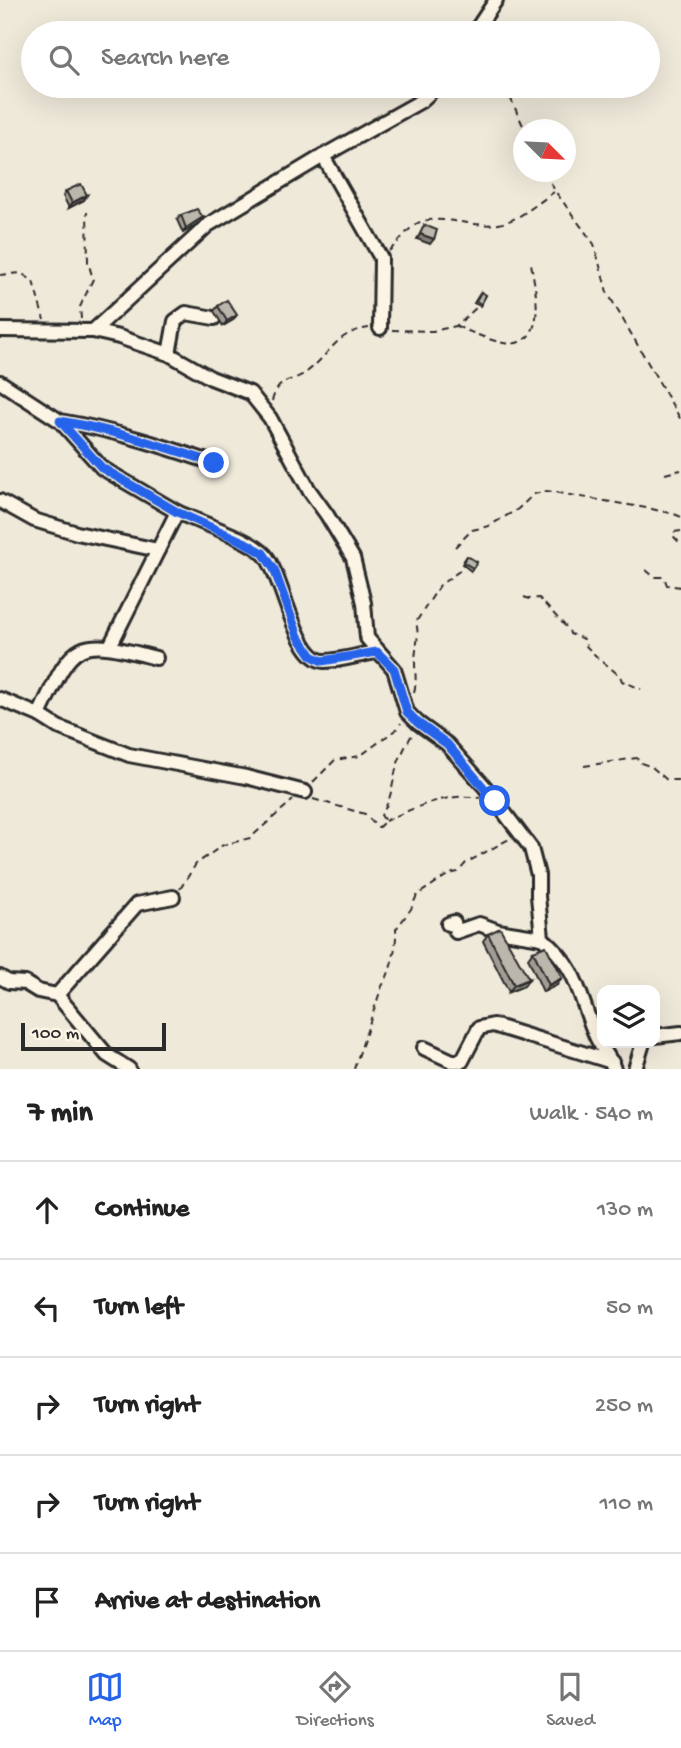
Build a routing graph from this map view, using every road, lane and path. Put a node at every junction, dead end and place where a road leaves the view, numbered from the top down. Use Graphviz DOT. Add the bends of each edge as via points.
graph roads {
  1 [pos="496,0"];
  2 [pos="482,21"];
  3 [pos="424,98"];
  4 [pos="510,98"];
  5 [pos="520,119"];
  6 [pos="323,156"];
  7 [pos="550,182"];
  8 [pos="555,191"];
  9 [pos="88,212"];
  10 [pos="381,258"];
  11 [pos="531,263"];
  12 [pos="0,275"];
  13 [pos="477,307"];
  14 [pos="214,318"];
  15 [pos="456,326"];
  16 [pos="380,328"];
  17 [pos="0,330"];
  18 [pos="47,330"];
  19 [pos="87,330"];
  20 [pos="169,354"];
  21 [pos="0,382"];
  22 [pos="270,418"];
  23 [pos="681,420"];
  24 [pos="60,421"];
  25 [pos="214,463"];
  26 [pos="681,470"];
  27 [pos="665,474"];
  28 [pos="0,501"];
  29 [pos="177,512"];
  30 [pos="681,517"];
  31 [pos="681,531"];
  32 [pos="681,544"];
  33 [pos="455,547"];
  34 [pos="158,550"];
  35 [pos="462,569"];
  36 [pos="646,570"];
  37 [pos="681,587"];
  38 [pos="524,597"];
  39 [pos="110,646"];
  40 [pos="377,652"];
  41 [pos="156,658"];
  42 [pos="641,689"];
  43 [pos="413,694"];
  44 [pos="0,699"];
  45 [pos="407,712"];
  46 [pos="39,715"];
  47 [pos="418,723"];
  48 [pos="584,766"];
  49 [pos="681,780"];
  50 [pos="304,797"];
  51 [pos="292,800"];
  52 [pos="495,801"];
  53 [pos="385,821"];
  54 [pos="522,834"];
  55 [pos="173,897"];
  56 [pos="448,924"];
  57 [pos="542,938"];
  58 [pos="0,977"];
  59 [pos="57,995"];
  60 [pos="681,1033"];
  61 [pos="660,1035"];
  62 [pos="424,1048"];
  63 [pos="641,1048"];
  64 [pos="613,1066"];
  65 [pos="129,1069"];
  66 [pos="354,1069"];
  67 [pos="635,1069"];
  1 -- 2 [label="street"];
  3 -- 6 [label="street"];
  4 -- 5 [label="path"];
  6 -- 10 [label="street"];
  6 -- 19 [label="street" via="208,225"];
  7 -- 8 [label="path"];
  8 -- 10 [label="path" via="503,223 482,226 428,220 415,224"];
  8 -- 23 [label="path" via="594,244 607,292"];
  9 -- 19 [label="path" via="88,262 93,279 80,307"];
  10 -- 16 [label="street"];
  11 -- 15 [label="path" via="537,309 529,334 516,343 506,343"];
  12 -- 18 [label="path" via="21,273 33,281"];
  13 -- 15 [label="path"];
  14 -- 20 [label="street" via="186,313 175,321"];
  15 -- 16 [label="path" via="433,331"];
  16 -- 22 [label="path" via="355,330 337,341 306,373 278,387"];
  17 -- 18 [label="street"];
  18 -- 19 [label="street"];
  19 -- 20 [label="street"];
  20 -- 22 [label="street" via="250,393"];
  21 -- 24 [label="street"];
  22 -- 40 [label="street" via="309,491 353,558 367,638"];
  24 -- 25 [label="street" via="143,440"];
  24 -- 29 [label="street" via="102,468"];
  26 -- 27 [label="path"];
  28 -- 34 [label="street" via="34,520"];
  29 -- 34 [label="street"];
  29 -- 40 [label="street" via="263,553 274,569 298,636 312,656 322,661"];
  30 -- 33 [label="path" via="547,491 534,494 489,526 472,530"];
  31 -- 32 [label="path" via="673,536"];
  34 -- 39 [label="street"];
  35 -- 43 [label="path" via="440,585 416,622 419,635"];
  36 -- 37 [label="path" via="654,577 664,577 667,585"];
  38 -- 42 [label="path" via="547,604 570,634 584,639 622,681"];
  39 -- 41 [label="street"];
  39 -- 46 [label="street" via="81,648 71,655"];
  40 -- 45 [label="street" via="394,669"];
  44 -- 46 [label="street"];
  45 -- 47 [label="street"];
  45 -- 50 [label="path" via="398,727 360,756 335,760 326,767"];
  46 -- 50 [label="street" via="129,755 246,777"];
  47 -- 52 [label="street" via="447,744"];
  47 -- 53 [label="path" via="403,750 389,805 382,815"];
  48 -- 49 [label="path" via="637,758 667,780"];
  50 -- 51 [label="path"];
  50 -- 51 [label="path"];
  50 -- 53 [label="path" via="365,814 377,827"];
  51 -- 55 [label="path" via="250,838 223,845 196,864"];
  52 -- 53 [label="path" via="449,799"];
  52 -- 54 [label="street"];
  54 -- 57 [label="street" via="538,875"];
  54 -- 66 [label="path" via="506,839 417,895 396,929 389,975"];
  55 -- 59 [label="street" via="137,904"];
  56 -- 57 [label="street" via="454,922 456,932 479,924"];
  57 -- 64 [label="street" via="570,968 596,1036"];
  58 -- 59 [label="street"];
  59 -- 65 [label="street" via="107,1055"];
  60 -- 61 [label="street"];
  62 -- 64 [label="street" via="462,1061 479,1028 494,1025"];
  63 -- 67 [label="street"];
}
